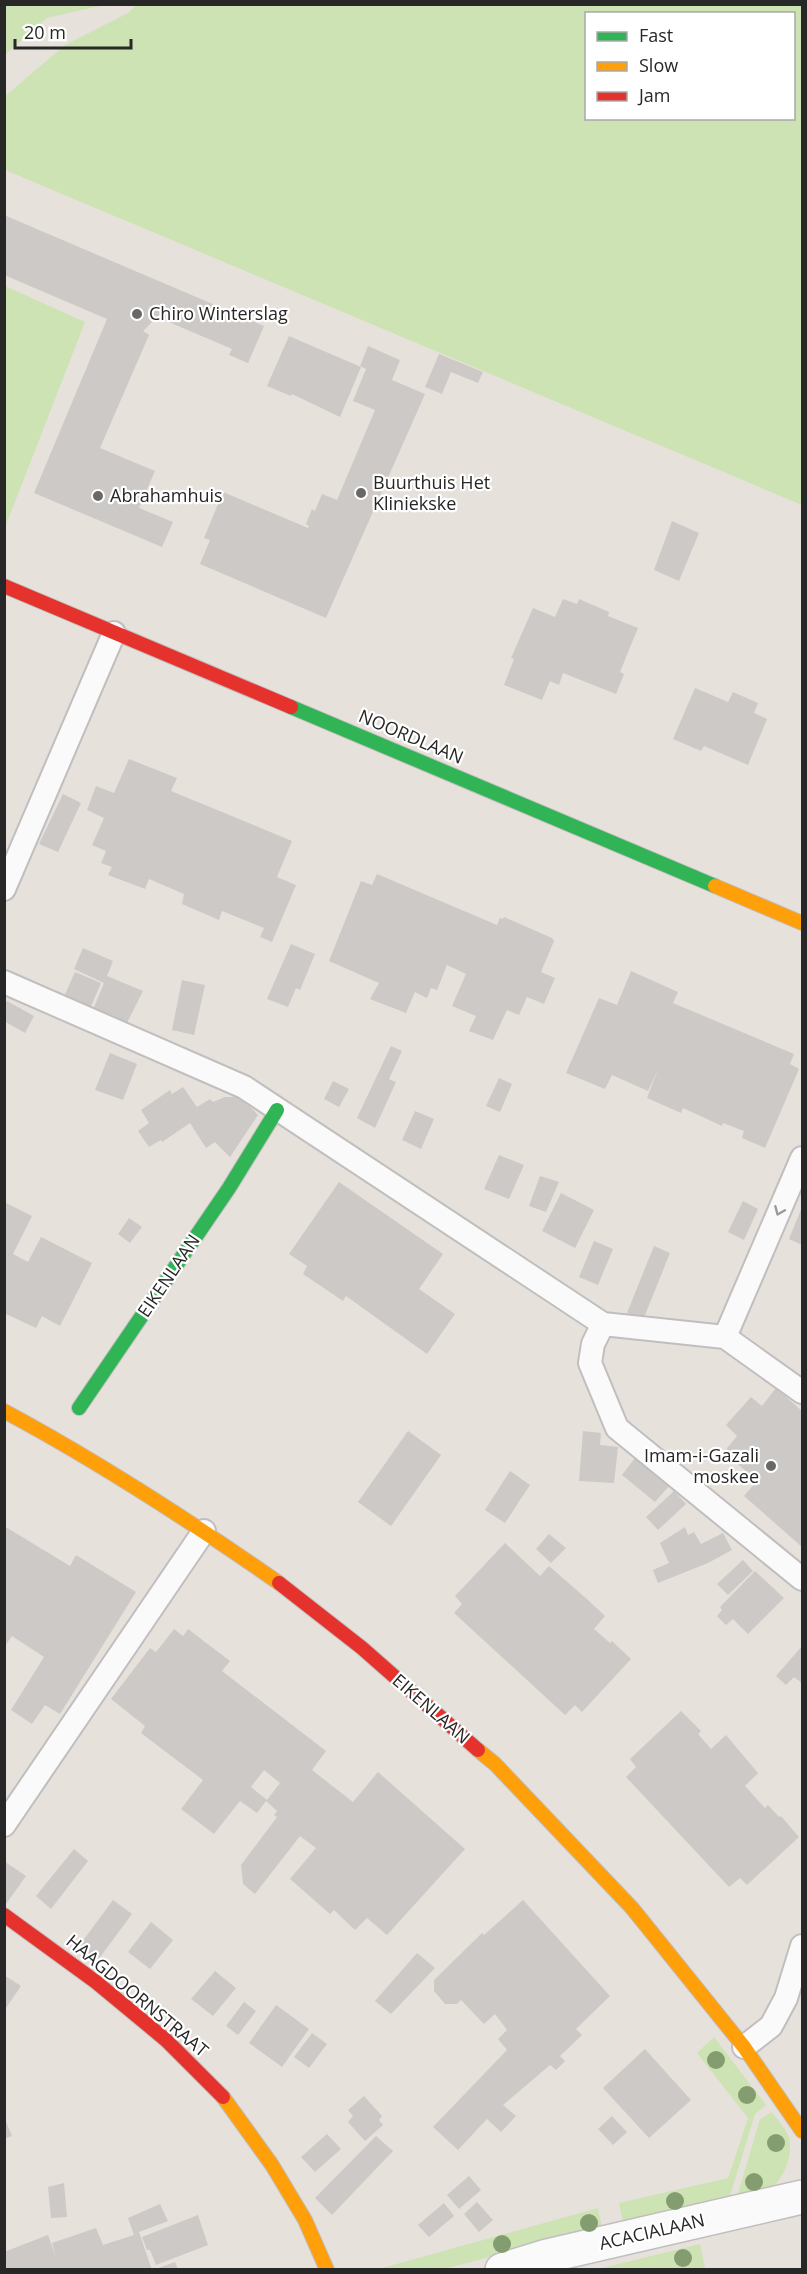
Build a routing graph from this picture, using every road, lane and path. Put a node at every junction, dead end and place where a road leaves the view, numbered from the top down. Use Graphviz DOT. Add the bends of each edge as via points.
graph roads {
  1 [pos="4,586"];
  2 [pos="114,633"];
  3 [pos="4,889"];
  4 [pos="802,923"];
  5 [pos="4,982"];
  6 [pos="277,1110"];
  7 [pos="802,1158"];
  8 [pos="603,1324"];
  9 [pos="725,1337"];
  10 [pos="802,1392"];
  11 [pos="80,1408"];
  12 [pos="4,1411"];
  13 [pos="58,1440"];
  14 [pos="204,1531"];
  15 [pos="802,1579"];
  16 [pos="4,1825"];
  17 [pos="4,1915"];
  18 [pos="802,1946"];
  19 [pos="744,2047"];
  20 [pos="802,2131"];
  21 [pos="802,2197"];
  22 [pos="327,2270"];
  23 [pos="502,2270"];
  1 -- 2 [label="street, NOORDLAAN"];
  2 -- 3 [label="lane"];
  2 -- 4 [label="street, NOORDLAAN"];
  5 -- 6 [label="lane" via="244,1087"];
  6 -- 8 [label="lane"];
  6 -- 11 [label="street, EIKENLAAN"];
  7 -- 9 [label="lane, one-way"];
  8 -- 9 [label="lane"];
  8 -- 15 [label="lane" via="592,1344 590,1363 617,1428"];
  9 -- 10 [label="lane"];
  11 -- 13 [label="lane, EIKENLAAN"];
  12 -- 13 [label="street, EIKENLAAN"];
  13 -- 14 [label="street, EIKENLAAN"];
  14 -- 16 [label="lane"];
  14 -- 19 [label="street, EIKENLAAN" via="362,1648 495,1764 632,1908"];
  17 -- 22 [label="street, HAAGDOORNSTRAAT" via="96,1982 166,2040 219,2091 272,2164 305,2220"];
  18 -- 19 [label="lane" via="786,1998 771,2026"];
  19 -- 20 [label="street, EIKENLAAN"];
  21 -- 23 [label="street, ACACIALAAN"];
}
